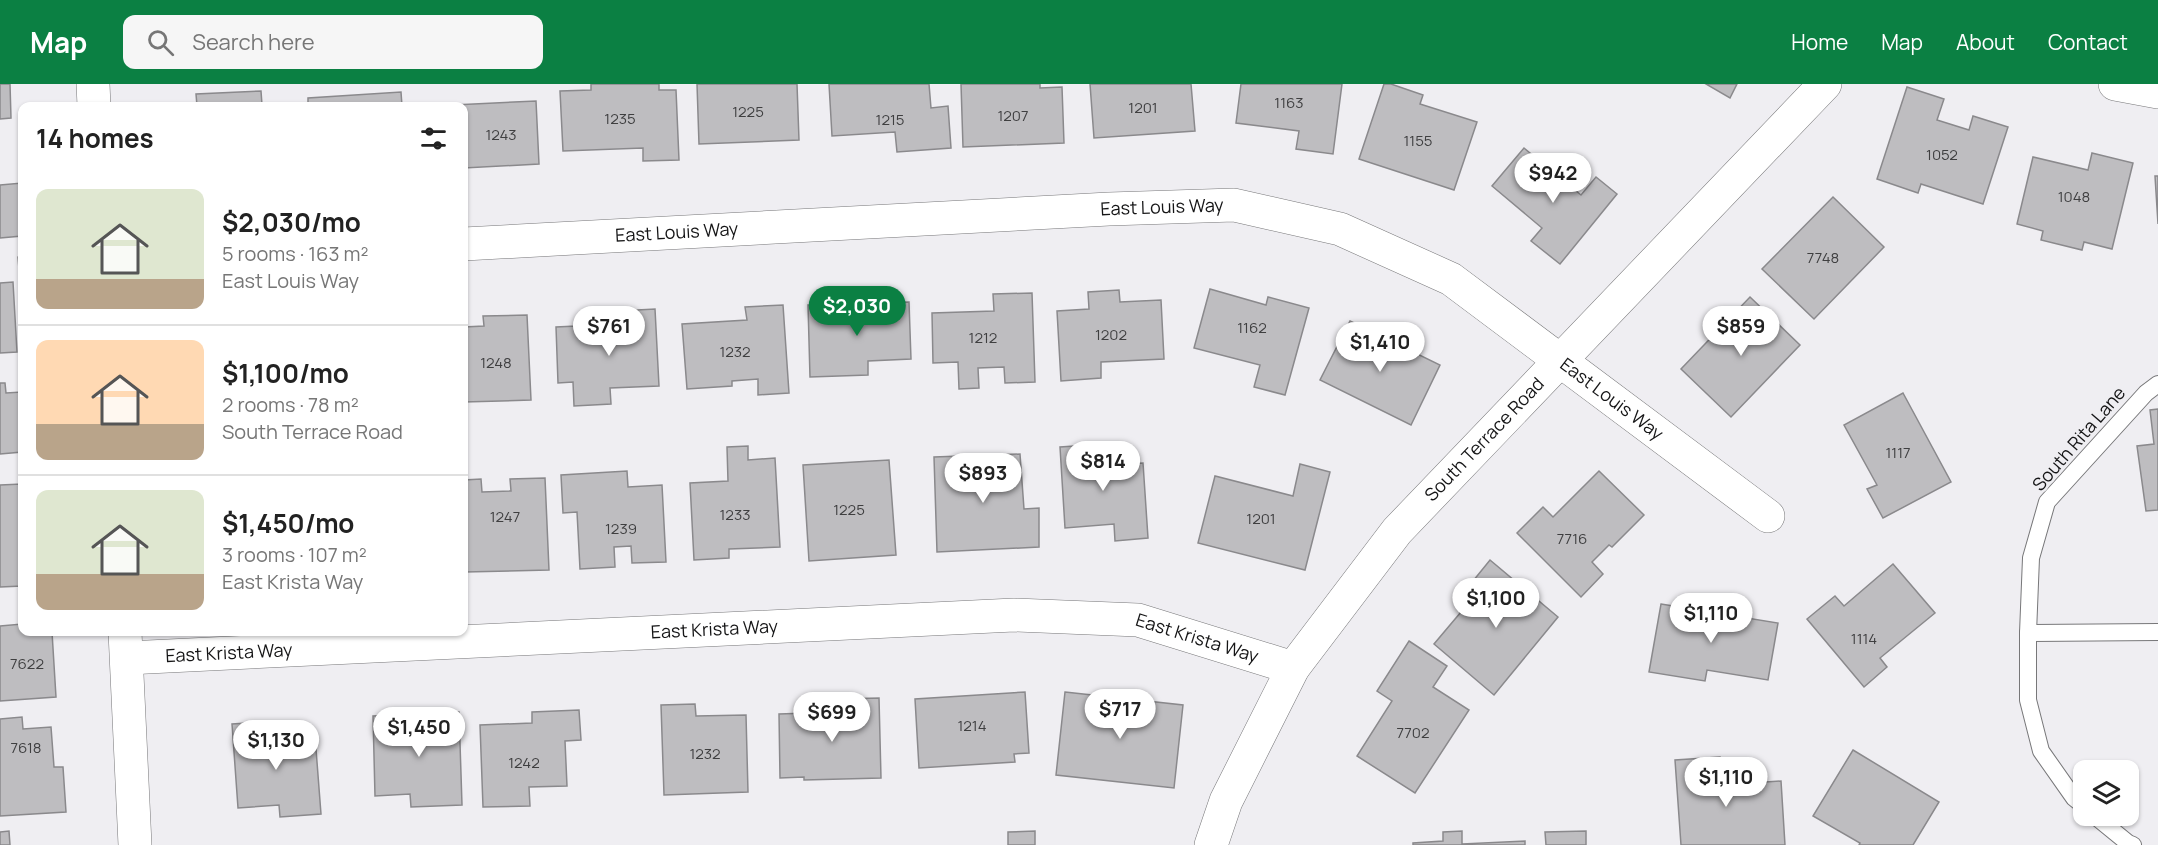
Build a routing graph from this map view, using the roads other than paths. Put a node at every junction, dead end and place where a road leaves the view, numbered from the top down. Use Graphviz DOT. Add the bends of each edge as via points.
graph roads {
  1 [pos="93,84"];
  2 [pos="1825,84"];
  3 [pos="2115,84"];
  4 [pos="2158,92"];
  5 [pos="94,102"];
  6 [pos="468,244"];
  7 [pos="1561,360"];
  8 [pos="2158,384"];
  9 [pos="1768,516"];
  10 [pos="2158,632"];
  11 [pos="468,633"];
  12 [pos="2028,633"];
  13 [pos="392,636"];
  14 [pos="126,645"];
  15 [pos="1293,668"];
  16 [pos="2073,797"];
  17 [pos="2108,826"];
  18 [pos="2130,844"];
  19 [pos="135,845"];
  20 [pos="1212,845"];
  1 -- 5 [label="street"];
  2 -- 7 [label="street, South Terrace Road"];
  3 -- 4 [label="street"];
  6 -- 7 [label="street, East Louis Way" via="1234,204 1340,229 1451,279"];
  7 -- 9 [label="street, East Louis Way"];
  7 -- 15 [label="street, South Terrace Road" via="1397,531"];
  8 -- 12 [label="lane, South Rita Lane" via="2047,502 2031,558"];
  10 -- 12 [label="lane"];
  11 -- 15 [label="street, East Krista Way" via="1014,615 1138,620"];
  12 -- 16 [label="lane, South Rita Lane" via="2028,700 2041,751"];
  13 -- 14 [label="street, East Krista Way"];
  14 -- 19 [label="street"];
  15 -- 20 [label="street, South Terrace Road" via="1226,801"];
  17 -- 18 [label="lane"];
}
